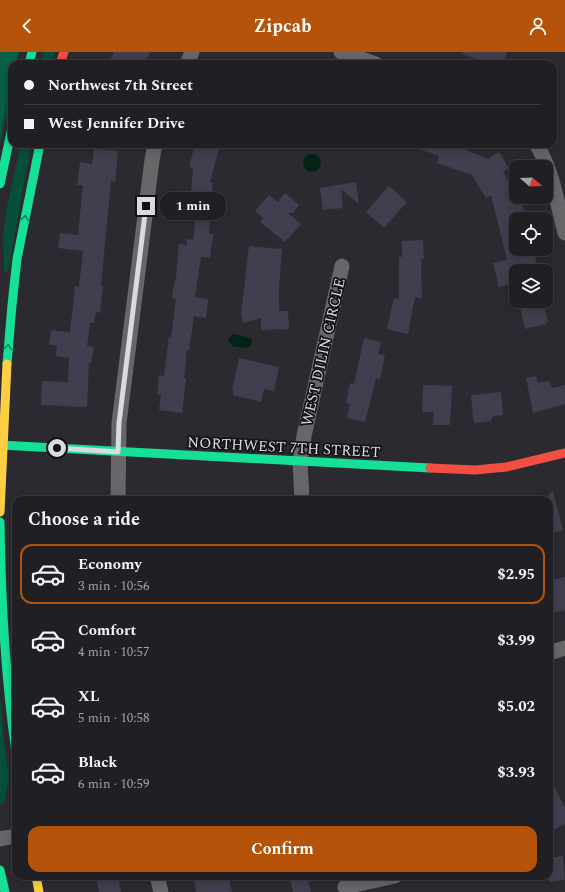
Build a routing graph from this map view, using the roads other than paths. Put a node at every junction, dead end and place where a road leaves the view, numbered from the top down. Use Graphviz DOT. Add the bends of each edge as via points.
graph roads {
  1 [pos="341,52"];
  2 [pos="364,60"];
  3 [pos="8,147"];
  4 [pos="39,148"];
  5 [pos="154,148"];
  6 [pos="539,148"];
  7 [pos="0,184"];
  8 [pos="565,233"];
  9 [pos="342,266"];
  10 [pos="1,445"];
  11 [pos="118,452"];
  12 [pos="565,453"];
  13 [pos="300,461"];
  14 [pos="118,496"];
  15 [pos="302,496"];
  16 [pos="0,512"];
  17 [pos="0,522"];
  18 [pos="565,648"];
  19 [pos="553,651"];
  20 [pos="12,717"];
  21 [pos="12,837"];
  22 [pos="0,839"];
  23 [pos="0,870"];
  24 [pos="37,880"];
  25 [pos="158,880"];
  26 [pos="373,880"];
  27 [pos="345,885"];
  28 [pos="5,892"];
  29 [pos="39,892"];
  30 [pos="160,892"];
  1 -- 2 [label="street"];
  3 -- 7 [label="main road"];
  10 -- 4 [label="main road, one-way" via="16,275"];
  5 -- 11 [label="street" via="119,423"];
  6 -- 8 [label="street" via="551,180"];
  9 -- 13 [label="street, WEST DILIN CIRCLE"];
  10 -- 11 [label="main road, NORTHWEST 7TH STREET"];
  10 -- 16 [label="main road"];
  11 -- 13 [label="main road, NORTHWEST 7TH STREET"];
  11 -- 14 [label="street"];
  12 -- 13 [label="main road, NORTHWEST 7TH STREET" via="506,467 475,470"];
  13 -- 15 [label="street, WEST DILIN CIRCLE"];
  17 -- 20 [label="main road" via="1,590"];
  18 -- 19 [label="street"];
  21 -- 22 [label="street"];
  23 -- 28 [label="main road"];
  24 -- 29 [label="main road"];
  25 -- 30 [label="street"];
  26 -- 27 [label="street"];
}
